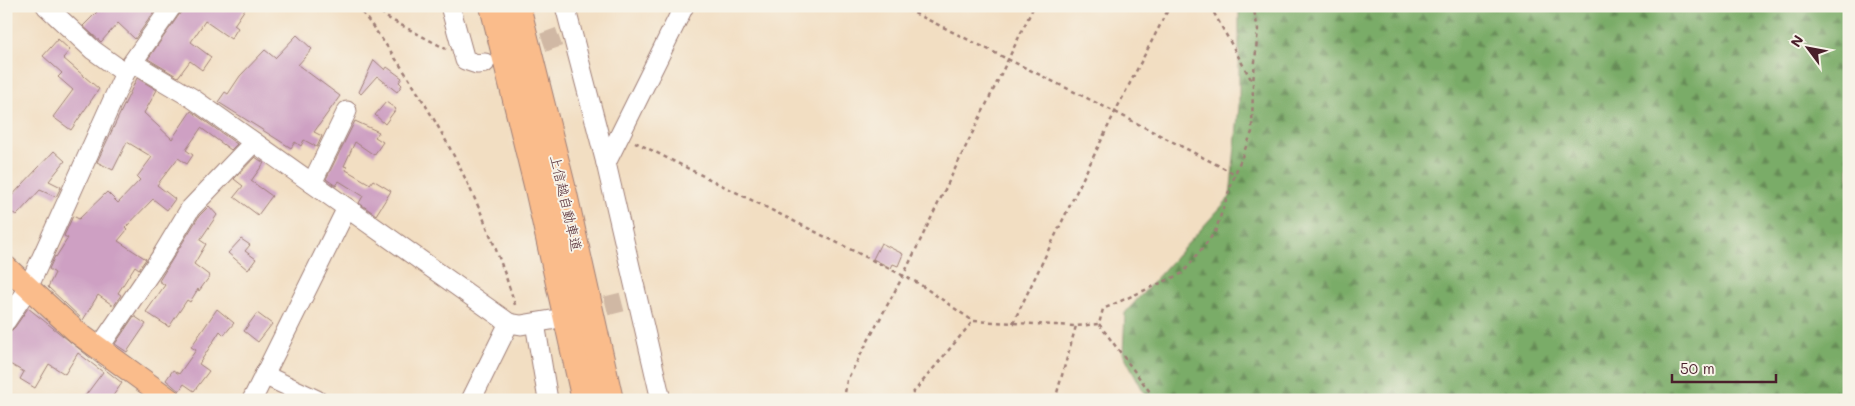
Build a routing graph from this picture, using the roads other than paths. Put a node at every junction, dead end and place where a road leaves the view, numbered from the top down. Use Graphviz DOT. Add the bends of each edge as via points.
graph roads {
  1 [pos="46,6"];
  2 [pos="172,6"];
  3 [pos="450,6"];
  4 [pos="493,6"];
  5 [pos="518,6"];
  6 [pos="566,6"];
  7 [pos="684,6"];
  8 [pos="485,63"];
  9 [pos="129,68"];
  10 [pos="347,111"];
  11 [pos="254,142"];
  12 [pos="606,163"];
  13 [pos="312,183"];
  14 [pos="347,208"];
  15 [pos="6,267"];
  16 [pos="28,288"];
  17 [pos="6,321"];
  18 [pos="529,323"];
  19 [pos="99,348"];
  20 [pos="264,375"];
  21 [pos="170,400"];
  22 [pos="252,400"];
  23 [pos="317,400"];
  24 [pos="471,400"];
  25 [pos="548,400"];
  26 [pos="585,400"];
  27 [pos="610,400"];
  28 [pos="661,400"];
  1 -- 9 [label="street" via="93,50"];
  2 -- 9 [label="street"];
  3 -- 8 [label="street" via="465,60"];
  4 -- 26 [label="highway, 上信越自動車道"];
  5 -- 27 [label="highway, 上信越自動車道"];
  6 -- 12 [label="street" via="566,36"];
  7 -- 12 [label="street"];
  9 -- 11 [label="street" via="192,98"];
  9 -- 16 [label="street"];
  10 -- 13 [label="street"];
  11 -- 13 [label="street"];
  11 -- 19 [label="street" via="190,209 162,257"];
  12 -- 28 [label="street" via="630,300"];
  13 -- 14 [label="street"];
  14 -- 18 [label="street"];
  14 -- 20 [label="street"];
  15 -- 16 [label="main road"];
  16 -- 17 [label="street"];
  16 -- 19 [label="main road"];
  18 -- 24 [label="street"];
  18 -- 25 [label="street"];
  19 -- 21 [label="main road"];
  20 -- 22 [label="street"];
  20 -- 23 [label="street"];
}
